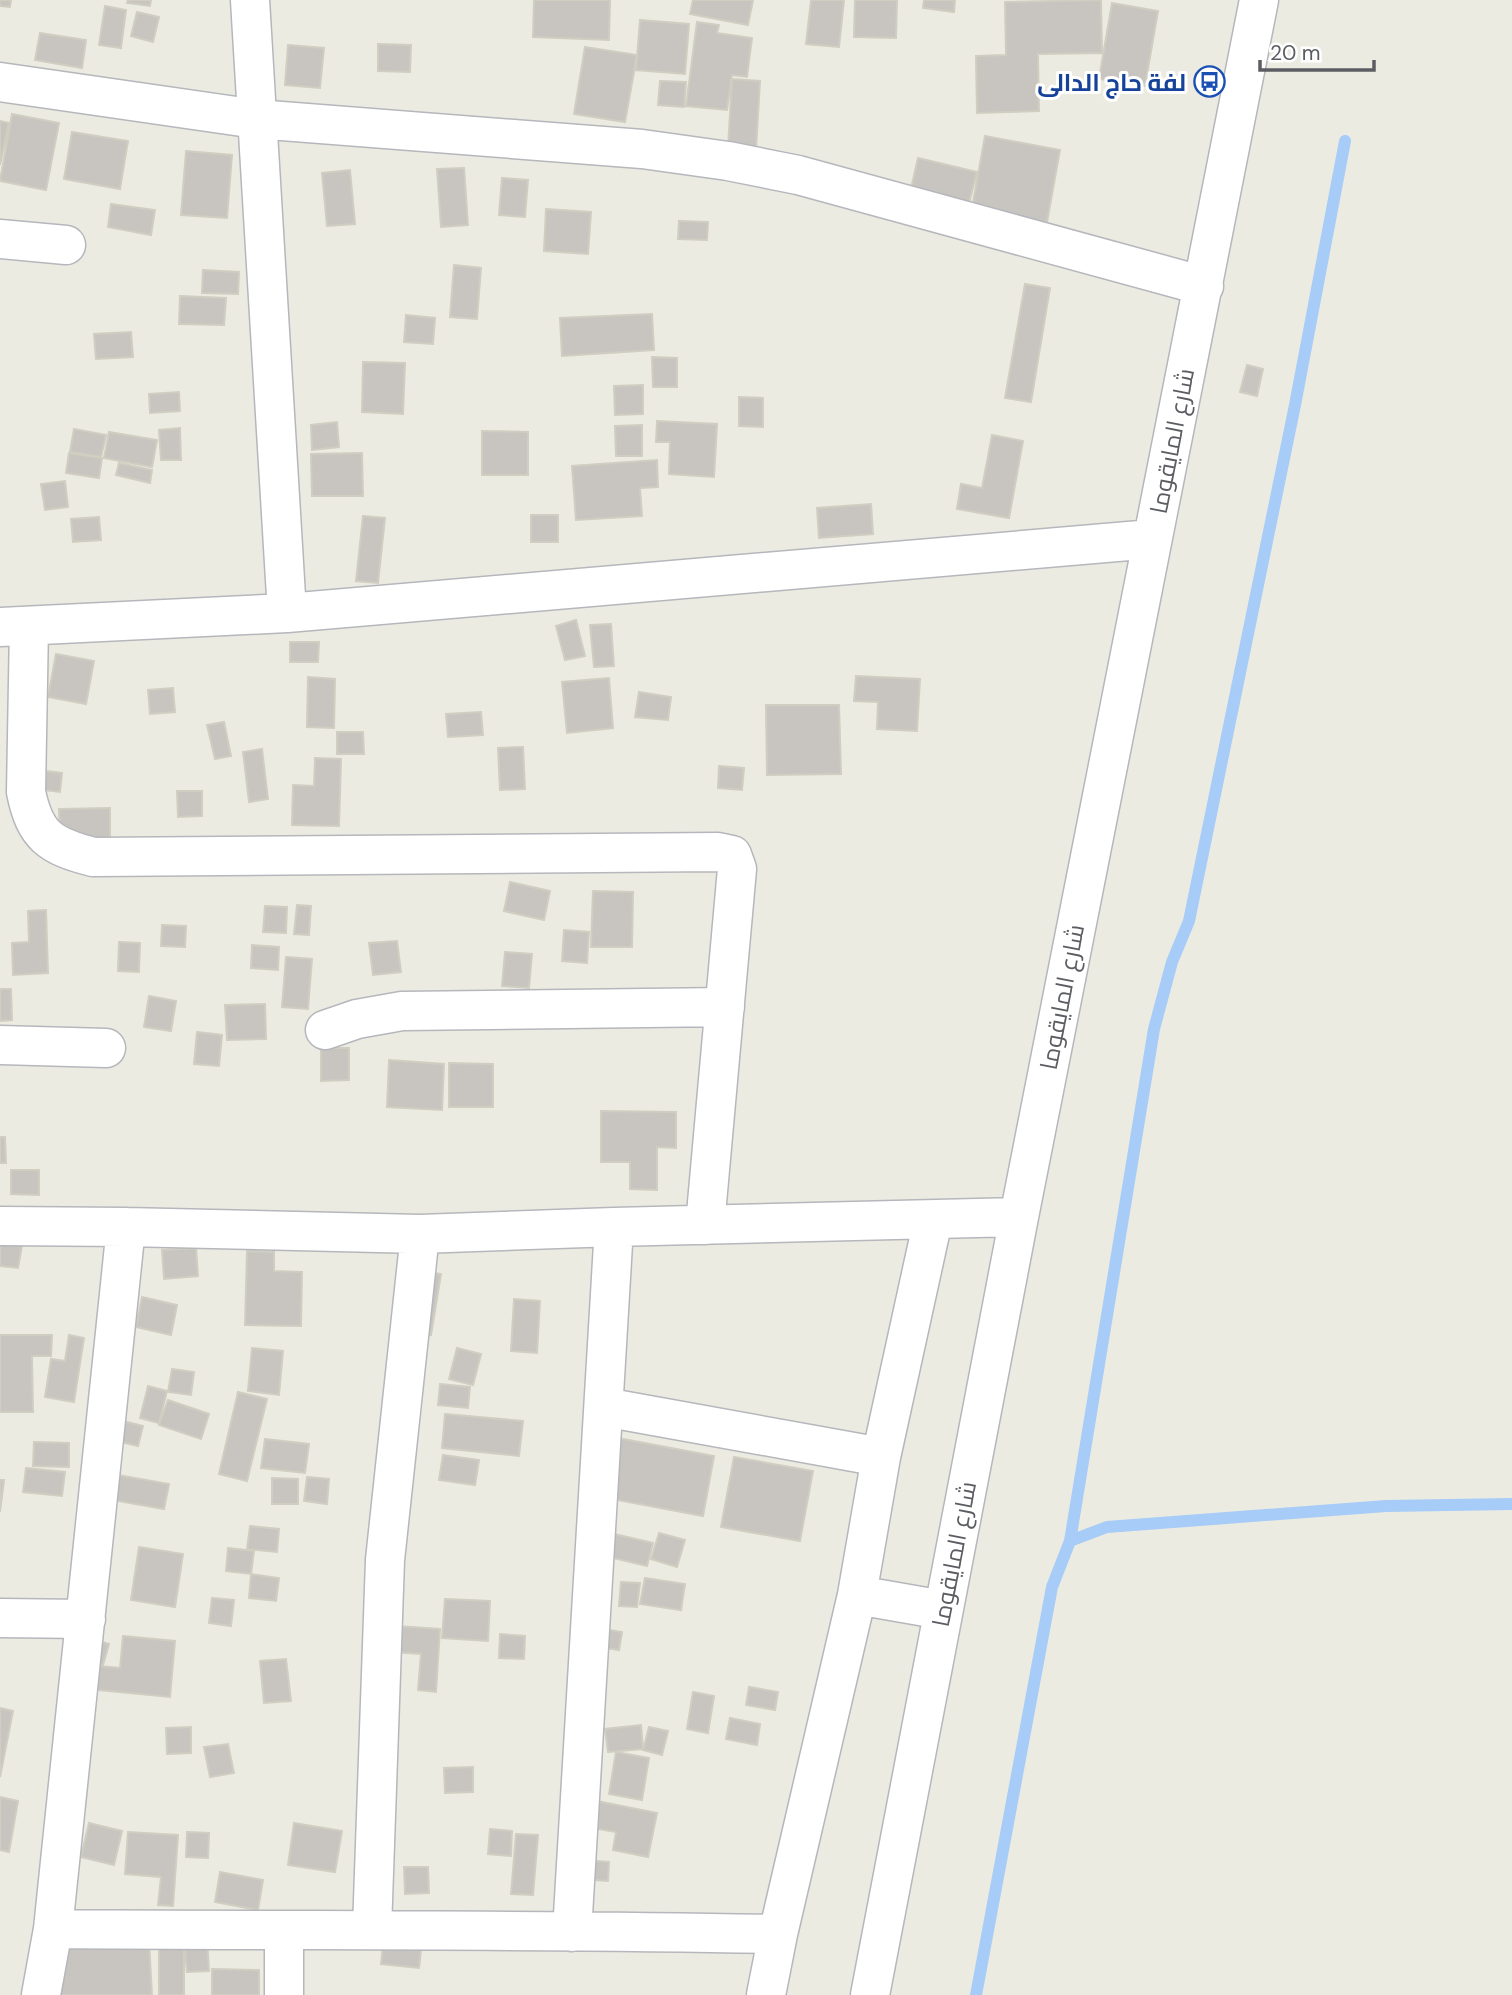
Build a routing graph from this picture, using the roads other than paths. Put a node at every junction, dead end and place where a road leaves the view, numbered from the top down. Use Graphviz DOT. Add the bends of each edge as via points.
graph roads {
  1 [pos="250,0"];
  2 [pos="1256,0"];
  3 [pos="0,82"];
  4 [pos="256,119"];
  5 [pos="0,239"];
  6 [pos="66,245"];
  7 [pos="1203,286"];
  8 [pos="1152,539"];
  9 [pos="287,613"];
  10 [pos="15,627"];
  11 [pos="725,1007"];
  12 [pos="325,1030"];
  13 [pos="0,1045"];
  14 [pos="106,1048"];
  15 [pos="1019,1217"];
  16 [pos="933,1220"];
  17 [pos="705,1225"];
  18 [pos="0,1226"];
  19 [pos="126,1227"];
  20 [pos="614,1227"];
  21 [pos="420,1234"];
  22 [pos="604,1407"];
  23 [pos="881,1457"];
  24 [pos="857,1595"];
  25 [pos="943,1610"];
  26 [pos="0,1618"];
  27 [pos="86,1619"];
  28 [pos="53,1929"];
  29 [pos="372,1929"];
  30 [pos="284,1931"];
  31 [pos="572,1932"];
  32 [pos="778,1934"];
  33 [pos="41,1995"];
  34 [pos="284,1995"];
  35 [pos="766,1995"];
  36 [pos="870,1995"];
  1 -- 4 [label="street"];
  2 -- 7 [label="street, شارع المايقوما"];
  3 -- 4 [label="street"];
  4 -- 7 [label="street" via="642,149 728,161 798,175"];
  4 -- 9 [label="street"];
  5 -- 6 [label="street"];
  7 -- 8 [label="street, شارع المايقوما"];
  8 -- 9 [label="street"];
  8 -- 15 [label="street, شارع المايقوما"];
  9 -- 10 [label="street"];
  10 -- 11 [label="street" via="26,792 37,828 51,843 93,857 732,855 737,869"];
  11 -- 12 [label="street" via="402,1011"];
  11 -- 17 [label="street"];
  13 -- 14 [label="street"];
  15 -- 16 [label="street"];
  15 -- 25 [label="street, شارع المايقوما"];
  16 -- 17 [label="street"];
  16 -- 23 [label="street"];
  17 -- 20 [label="street"];
  18 -- 19 [label="street"];
  19 -- 21 [label="street"];
  19 -- 27 [label="street"];
  20 -- 21 [label="street"];
  20 -- 22 [label="street"];
  21 -- 29 [label="street" via="386,1560"];
  22 -- 23 [label="street"];
  22 -- 31 [label="street"];
  23 -- 24 [label="street"];
  24 -- 25 [label="street"];
  24 -- 32 [label="street"];
  25 -- 36 [label="street, شارع المايقوما"];
  26 -- 27 [label="street"];
  27 -- 28 [label="street"];
  28 -- 30 [label="street"];
  28 -- 33 [label="street"];
  29 -- 30 [label="street"];
  29 -- 31 [label="street"];
  30 -- 34 [label="street"];
  31 -- 32 [label="street"];
  32 -- 35 [label="street"];
}
